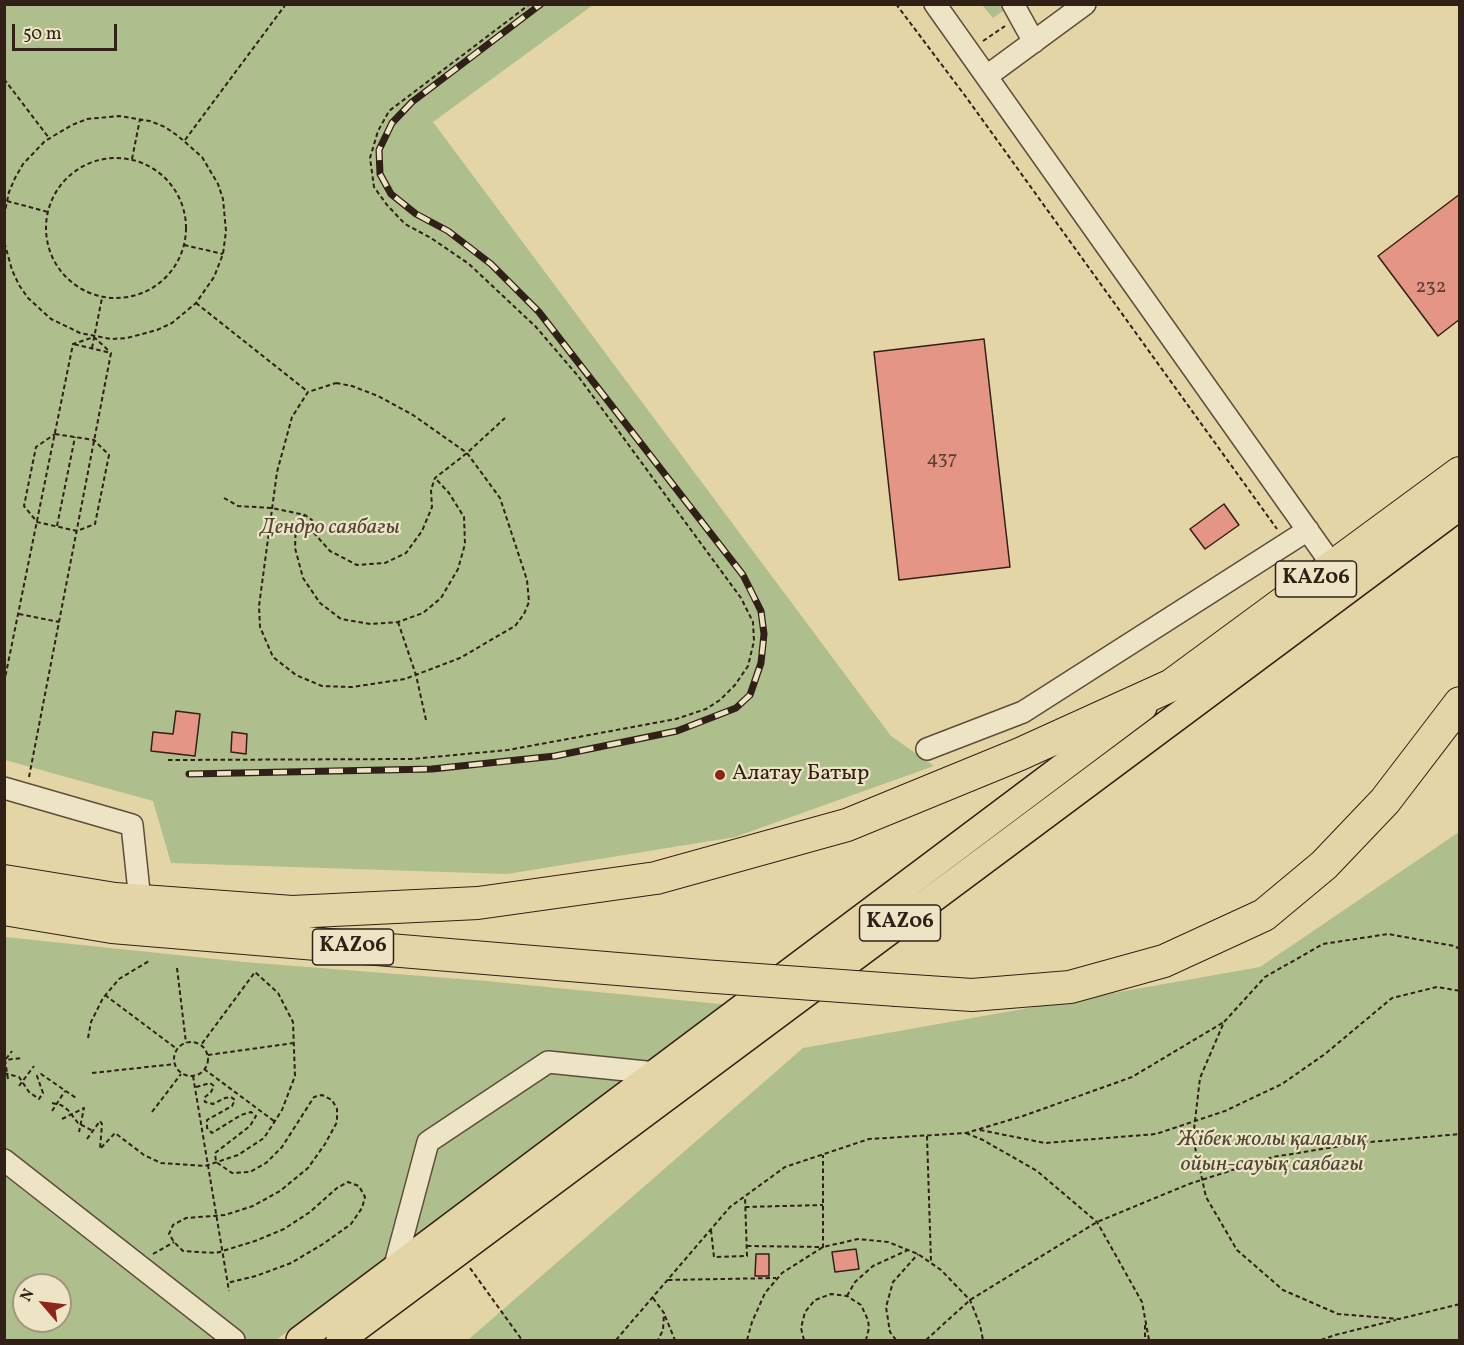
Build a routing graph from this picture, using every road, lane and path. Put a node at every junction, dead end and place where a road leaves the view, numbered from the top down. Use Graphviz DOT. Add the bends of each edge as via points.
graph roads {
  1 [pos="286,4"];
  2 [pos="530,4"];
  3 [pos="896,4"];
  4 [pos="935,4"];
  5 [pos="1084,4"];
  6 [pos="1016,10"];
  7 [pos="983,42"];
  8 [pos="1034,42"];
  9 [pos="987,76"];
  10 [pos="4,80"];
  11 [pos="140,119"];
  12 [pos="49,138"];
  13 [pos="184,141"];
  14 [pos="132,159"];
  15 [pos="7,201"];
  16 [pos="48,212"];
  17 [pos="4,216"];
  18 [pos="4,241"];
  19 [pos="184,245"];
  20 [pos="222,254"];
  21 [pos="102,298"];
  22 [pos="196,303"];
  23 [pos="94,337"];
  24 [pos="74,344"];
  25 [pos="92,348"];
  26 [pos="111,352"];
  27 [pos="308,392"];
  28 [pos="506,418"];
  29 [pos="55,434"];
  30 [pos="75,437"];
  31 [pos="94,440"];
  32 [pos="467,453"];
  33 [pos="1460,473"];
  34 [pos="435,478"];
  35 [pos="224,498"];
  36 [pos="1460,506"];
  37 [pos="272,508"];
  38 [pos="305,515"];
  39 [pos="37,522"];
  40 [pos="57,526"];
  41 [pos="1308,530"];
  42 [pos="77,531"];
  43 [pos="1287,543"];
  44 [pos="1333,566"];
  45 [pos="19,614"];
  46 [pos="59,622"];
  47 [pos="398,622"];
  48 [pos="416,675"];
  49 [pos="4,683"];
  50 [pos="1172,685"];
  51 [pos="1460,703"];
  52 [pos="426,720"];
  53 [pos="927,748"];
  54 [pos="168,760"];
  55 [pos="4,788"];
  56 [pos="26,794"];
  57 [pos="4,880"];
  58 [pos="140,901"];
  59 [pos="4,909"];
  60 [pos="1460,949"];
  61 [pos="148,961"];
  62 [pos="177,968"];
  63 [pos="1460,991"];
  64 [pos="105,995"];
  65 [pos="1224,1022"];
  66 [pos="88,1038"];
  67 [pos="186,1043"];
  68 [pos="294,1043"];
  69 [pos="201,1045"];
  70 [pos="178,1049"];
  71 [pos="12,1051"];
  72 [pos="207,1055"];
  73 [pos="22,1058"];
  74 [pos="5,1061"];
  75 [pos="175,1065"];
  76 [pos="34,1066"];
  77 [pos="204,1069"];
  78 [pos="6,1073"];
  79 [pos="92,1073"];
  80 [pos="182,1073"];
  81 [pos="656,1073"];
  82 [pos="193,1076"];
  83 [pos="8,1079"];
  84 [pos="23,1081"];
  85 [pos="19,1086"];
  86 [pos="196,1087"];
  87 [pos="65,1091"];
  88 [pos="76,1098"];
  89 [pos="54,1104"];
  90 [pos="52,1111"];
  91 [pos="152,1112"];
  92 [pos="71,1114"];
  93 [pos="62,1119"];
  94 [pos="1195,1121"];
  95 [pos="275,1122"];
  96 [pos="80,1125"];
  97 [pos="977,1130"];
  98 [pos="93,1131"];
  99 [pos="79,1132"];
  100 [pos="966,1133"];
  101 [pos="1460,1134"];
  102 [pos="927,1135"];
  103 [pos="87,1139"];
  104 [pos="823,1155"];
  105 [pos="4,1160"];
  106 [pos="216,1162"];
  107 [pos="208,1164"];
  108 [pos="1203,1179"];
  109 [pos="745,1197"];
  110 [pos="823,1205"];
  111 [pos="745,1207"];
  112 [pos="216,1215"];
  113 [pos="1097,1222"];
  114 [pos="711,1230"];
  115 [pos="174,1242"];
  116 [pos="747,1246"];
  117 [pos="823,1247"];
  118 [pos="908,1250"];
  119 [pos="222,1251"];
  120 [pos="918,1254"];
  121 [pos="433,1255"];
  122 [pos="931,1262"];
  123 [pos="136,1263"];
  124 [pos="470,1268"];
  125 [pos="394,1269"];
  126 [pos="778,1278"];
  127 [pos="668,1280"];
  128 [pos="227,1283"];
  129 [pos="229,1291"];
  130 [pos="847,1296"];
  131 [pos="653,1298"];
  132 [pos="969,1300"];
  133 [pos="1460,1304"];
  134 [pos="664,1313"];
  135 [pos="1399,1319"];
  136 [pos="746,1340"];
  137 [pos="234,1341"];
  138 [pos="300,1341"];
  139 [pos="340,1341"];
  140 [pos="522,1341"];
  141 [pos="616,1341"];
  142 [pos="658,1341"];
  143 [pos="675,1341"];
  144 [pos="804,1341"];
  145 [pos="866,1341"];
  146 [pos="896,1341"];
  147 [pos="926,1341"];
  148 [pos="983,1341"];
  149 [pos="1147,1341"];
  150 [pos="1321,1341"];
  1 -- 13 [label="path"];
  2 -- 54 [label="path" via="389,111 370,158 374,187 405,224 469,264 536,327 578,376 741,598 753,622 754,642 748,666 720,700 676,719 508,750 412,759"];
  3 -- 43 [label="path"];
  4 -- 9 [label="street"];
  5 -- 8 [label="street"];
  6 -- 7 [label="path"];
  6 -- 8 [label="street"];
  8 -- 9 [label="street"];
  9 -- 41 [label="street"];
  10 -- 12 [label="path"];
  11 -- 12 [label="path" via="87,119"];
  11 -- 13 [label="path" via="165,128"];
  11 -- 14 [label="path"];
  12 -- 15 [label="path" via="23,164"];
  13 -- 20 [label="path" via="202,157 220,192 226,231"];
  14 -- 16 [label="path" via="97,160 75,171 57,189"];
  14 -- 19 [label="path" via="155,170 173,186 184,209"];
  15 -- 16 [label="path"];
  15 -- 17 [label="path"];
  16 -- 21 [label="path" via="47,242 59,270 77,287"];
  18 -- 23 [label="path" via="12,270 28,298 51,319"];
  19 -- 20 [label="path"];
  19 -- 21 [label="path" via="174,268 158,285 136,296"];
  20 -- 22 [label="path" via="214,277"];
  21 -- 23 [label="path"];
  22 -- 23 [label="path" via="172,323 142,335"];
  22 -- 27 [label="path"];
  23 -- 24 [label="path"];
  23 -- 25 [label="path"];
  23 -- 26 [label="path"];
  24 -- 25 [label="path"];
  24 -- 29 [label="path"];
  25 -- 26 [label="path"];
  26 -- 31 [label="path"];
  27 -- 32 [label="path" via="336,383 352,386 413,415"];
  27 -- 37 [label="path" via="292,417 276,472"];
  28 -- 32 [label="path"];
  29 -- 30 [label="path"];
  29 -- 39 [label="path"];
  29 -- 39 [label="path" via="36,447 24,506"];
  30 -- 31 [label="path"];
  30 -- 40 [label="path"];
  31 -- 42 [label="path"];
  31 -- 42 [label="path" via="109,455 95,524"];
  32 -- 34 [label="path"];
  32 -- 48 [label="path" via="500,498 527,580 529,603 515,626 460,658"];
  33 -- 44 [label="highway, KАZ06"];
  34 -- 38 [label="path" via="432,507 422,531 406,553 386,563 357,565 330,551"];
  34 -- 47 [label="path" via="464,518 465,544 458,569 441,598 423,614"];
  35 -- 37 [label="path" via="238,506"];
  36 -- 121 [label="main road, KАZ06"];
  37 -- 38 [label="path"];
  37 -- 48 [label="path" via="258,606 260,627 273,657 296,675 322,686 352,687"];
  38 -- 47 [label="path" via="297,523 295,548 303,578 321,603 341,619 371,624"];
  39 -- 40 [label="path"];
  39 -- 45 [label="path"];
  40 -- 42 [label="path"];
  41 -- 43 [label="street"];
  41 -- 44 [label="street"];
  42 -- 46 [label="path"];
  43 -- 53 [label="street" via="1023,712"];
  44 -- 50 [label="highway, KАZ06"];
  45 -- 46 [label="path"];
  45 -- 49 [label="path"];
  46 -- 56 [label="path"];
  47 -- 48 [label="path"];
  48 -- 52 [label="path"];
  50 -- 58 [label="highway, KАZ06" via="1020,754 848,825 656,878 478,903 304,912"];
  50 -- 81 [label="main road, KАZ06"];
  51 -- 59 [label="highway, KАZ06, bridge" via="1385,801 1324,865 1264,915 1164,961 1070,987 972,995 702,976 112,927"];
  55 -- 56 [label="street"];
  56 -- 58 [label="street" via="132,825"];
  57 -- 58 [label="highway, KАZ06"];
  60 -- 65 [label="path" via="1388,934 1323,944 1265,977"];
  61 -- 64 [label="path" via="119,980"];
  62 -- 67 [label="path"];
  63 -- 94 [label="path" via="1437,987 1392,998 1326,1054 1282,1084"];
  64 -- 66 [label="path" via="91,1022"];
  64 -- 70 [label="path"];
  65 -- 94 [label="path" via="1200,1078"];
  65 -- 97 [label="path" via="1132,1077"];
  67 -- 69 [label="path"];
  67 -- 70 [label="path"];
  68 -- 69 [label="path" via="292,1022 278,993 255,972"];
  68 -- 72 [label="path"];
  68 -- 95 [label="path" via="295,1076"];
  69 -- 72 [label="path"];
  70 -- 75 [label="path"];
  71 -- 74 [label="path"];
  72 -- 77 [label="path"];
  73 -- 74 [label="path"];
  74 -- 78 [label="path"];
  75 -- 79 [label="path"];
  75 -- 80 [label="path"];
  76 -- 84 [label="path"];
  77 -- 82 [label="path"];
  77 -- 95 [label="path"];
  78 -- 83 [label="path"];
  78 -- 84 [label="path"];
  80 -- 82 [label="path"];
  80 -- 91 [label="path"];
  81 -- 121 [label="main road, KАZ06"];
  81 -- 125 [label="street" via="548,1062 428,1142"];
  82 -- 86 [label="path"];
  84 -- 85 [label="path"];
  84 -- 87 [label="path" via="39,1099 43,1093 37,1076 41,1074"];
  86 -- 106 [label="path" via="210,1083 214,1086 205,1102 213,1104 231,1097 235,1100 232,1106 207,1120 207,1128 212,1132 242,1115 251,1112 256,1116 250,1126 215,1153"];
  86 -- 107 [label="path"];
  87 -- 88 [label="path"];
  87 -- 89 [label="path"];
  89 -- 90 [label="path"];
  89 -- 92 [label="path"];
  92 -- 93 [label="path"];
  92 -- 96 [label="path"];
  92 -- 96 [label="path" via="84,1108"];
  94 -- 97 [label="path" via="1156,1134 1045,1143"];
  94 -- 108 [label="path" via="1193,1138"];
  95 -- 106 [label="path" via="264,1138 238,1155"];
  96 -- 98 [label="path"];
  96 -- 99 [label="path"];
  97 -- 100 [label="path"];
  98 -- 103 [label="path"];
  98 -- 107 [label="path" via="100,1121 100,1149 115,1133 161,1163"];
  100 -- 102 [label="path"];
  100 -- 113 [label="path" via="1037,1171"];
  101 -- 108 [label="path" via="1359,1143 1273,1157"];
  102 -- 104 [label="path" via="869,1139"];
  102 -- 122 [label="path"];
  104 -- 109 [label="path" via="785,1167"];
  104 -- 110 [label="path"];
  105 -- 123 [label="street"];
  106 -- 107 [label="path"];
  106 -- 112 [label="path" via="232,1173 250,1172 282,1147 314,1097 322,1095 337,1110 337,1122 308,1168 280,1191 253,1206"];
  107 -- 112 [label="path"];
  108 -- 113 [label="path"];
  108 -- 135 [label="path" via="1206,1197 1237,1250 1283,1290 1338,1314"];
  109 -- 111 [label="path"];
  109 -- 114 [label="path" via="730,1207"];
  110 -- 111 [label="path"];
  110 -- 117 [label="path"];
  111 -- 116 [label="path"];
  112 -- 115 [label="path" via="186,1218 172,1225 169,1234"];
  112 -- 119 [label="path"];
  113 -- 132 [label="path"];
  113 -- 149 [label="path" via="1143,1302"];
  114 -- 116 [label="path" via="714,1257 747,1256"];
  114 -- 127 [label="path"];
  115 -- 119 [label="path" via="183,1251"];
  115 -- 123 [label="path"];
  116 -- 117 [label="path"];
  117 -- 118 [label="path" via="858,1239 888,1242"];
  117 -- 126 [label="path"];
  118 -- 120 [label="path"];
  118 -- 130 [label="path" via="873,1266 855,1282"];
  119 -- 128 [label="path"];
  119 -- 128 [label="path" via="284,1229 348,1182 359,1186 365,1197 351,1224 323,1244 291,1263"];
  120 -- 122 [label="path"];
  120 -- 146 [label="path" via="893,1282 886,1307 890,1332"];
  121 -- 125 [label="main road, KАZ06"];
  121 -- 139 [label="main road, KАZ06"];
  122 -- 132 [label="path"];
  123 -- 137 [label="street"];
  124 -- 140 [label="path"];
  125 -- 138 [label="main road, KАZ06"];
  126 -- 127 [label="path"];
  126 -- 136 [label="path" via="765,1293"];
  127 -- 131 [label="path"];
  128 -- 129 [label="path"];
  130 -- 144 [label="path" via="831,1294 809,1305 802,1320"];
  130 -- 145 [label="path" via="865,1312 869,1328"];
  131 -- 134 [label="path"];
  131 -- 141 [label="path"];
  132 -- 147 [label="path"];
  132 -- 148 [label="path"];
  133 -- 135 [label="path"];
  134 -- 142 [label="path"];
  134 -- 143 [label="path"];
  135 -- 150 [label="path"];
}
